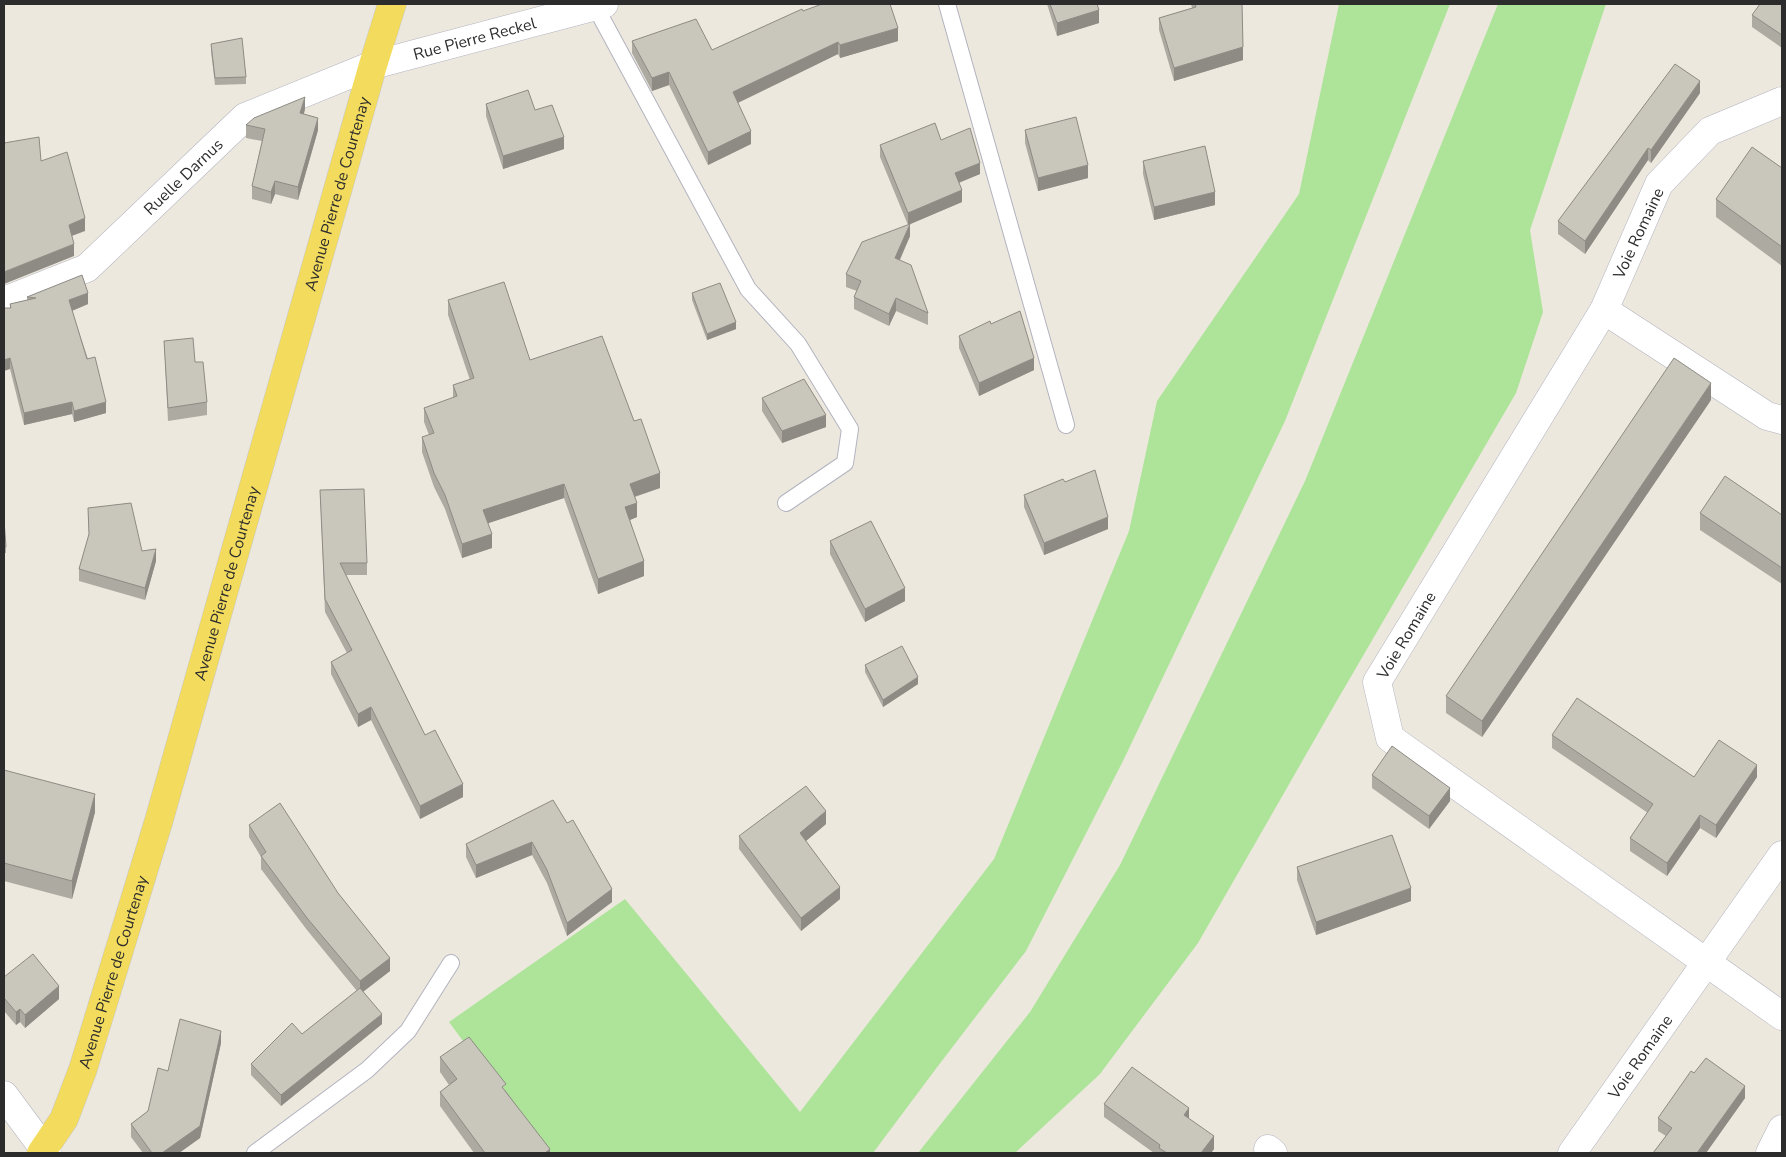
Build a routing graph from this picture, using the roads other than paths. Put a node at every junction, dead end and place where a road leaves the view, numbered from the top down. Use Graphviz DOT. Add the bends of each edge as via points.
graph roads {
  1 [pos="392,4"];
  2 [pos="947,4"];
  3 [pos="600,5"];
  4 [pos="373,66"];
  5 [pos="1782,101"];
  6 [pos="4,301"];
  7 [pos="1604,310"];
  8 [pos="1782,420"];
  9 [pos="1066,425"];
  10 [pos="786,503"];
  11 [pos="1782,854"];
  12 [pos="1707,961"];
  13 [pos="451,963"];
  14 [pos="1782,1016"];
  15 [pos="4,1095"];
  16 [pos="1782,1129"];
  17 [pos="44,1152"];
  18 [pos="255,1153"];
  19 [pos="1572,1153"];
  20 [pos="1770,1153"];
  1 -- 4 [label="main road, Avenue Pierre de Courtenay"];
  2 -- 9 [label="lane"];
  3 -- 4 [label="street, Rue Pierre Reckel"];
  3 -- 10 [label="lane" via="748,289 798,344 850,429 845,463"];
  4 -- 6 [label="street, Ruelle Darnus" via="245,117 87,268"];
  4 -- 17 [label="main road, Avenue Pierre de Courtenay" via="157,830 84,1069 64,1119"];
  5 -- 7 [label="street, Voie Romaine" via="1710,130 1660,184"];
  7 -- 8 [label="street" via="1767,416"];
  7 -- 12 [label="street, Voie Romaine" via="1377,682 1390,738"];
  11 -- 12 [label="street, Voie Romaine"];
  12 -- 14 [label="street, Voie Romaine"];
  12 -- 19 [label="street, Voie Romaine"];
  13 -- 18 [label="lane" via="408,1031 367,1070"];
  15 -- 17 [label="street"];
  16 -- 20 [label="street"];
}
